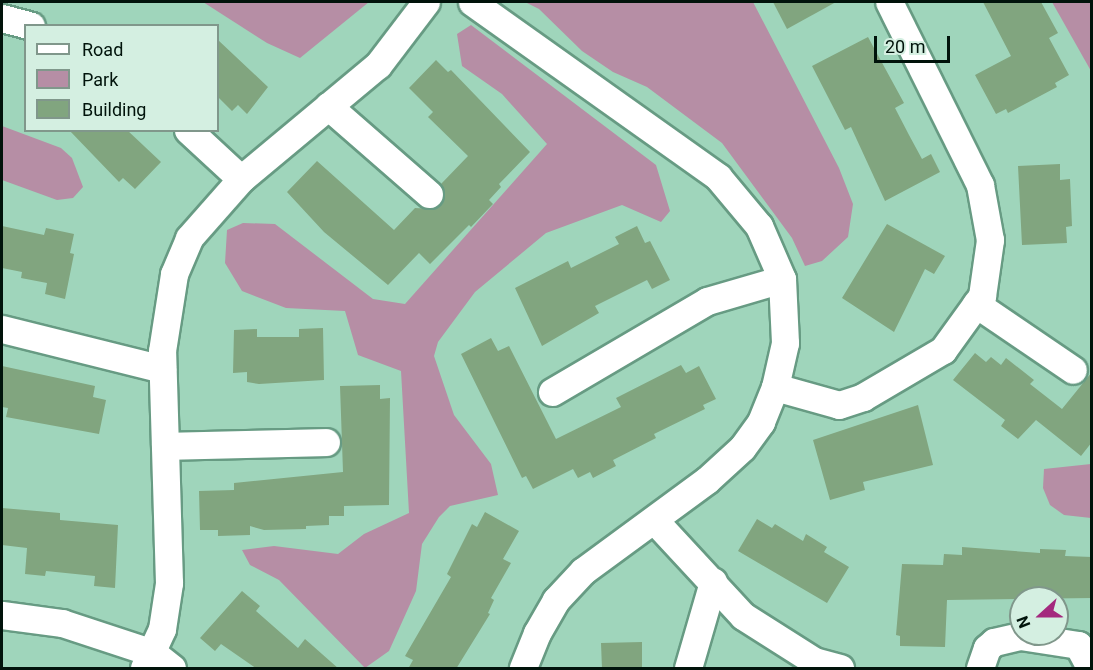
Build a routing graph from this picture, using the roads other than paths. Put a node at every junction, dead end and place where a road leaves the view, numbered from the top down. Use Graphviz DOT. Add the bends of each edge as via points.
graph roads {
  1 [pos="426,2"];
  2 [pos="472,2"];
  3 [pos="889,2"];
  4 [pos="2,18"];
  5 [pos="24,24"];
  6 [pos="328,106"];
  7 [pos="190,132"];
  8 [pos="241,179"];
  9 [pos="429,194"];
  10 [pos="783,279"];
  11 [pos="976,304"];
  12 [pos="2,329"];
  13 [pos="162,369"];
  14 [pos="1073,370"];
  15 [pos="775,387"];
  16 [pos="552,392"];
  17 [pos="326,442"];
  18 [pos="165,446"];
  19 [pos="655,521"];
  20 [pos="713,582"];
  21 [pos="2,615"];
  22 [pos="156,663"];
  23 [pos="523,669"];
  24 [pos="688,669"];
  25 [pos="840,669"];
  26 [pos="980,669"];
  27 [pos="1090,669"];
  1 -- 6 [label="street" via="378,65"];
  2 -- 10 [label="street" via="718,177 759,226"];
  3 -- 11 [label="street" via="980,185 990,240 982,296"];
  4 -- 5 [label="street"];
  6 -- 8 [label="street"];
  6 -- 9 [label="street"];
  7 -- 8 [label="street"];
  8 -- 13 [label="street" via="189,238 174,274"];
  10 -- 15 [label="street" via="785,343"];
  10 -- 16 [label="street" via="707,301"];
  11 -- 14 [label="street"];
  11 -- 15 [label="street" via="943,350 863,397 839,405"];
  12 -- 13 [label="street"];
  13 -- 18 [label="street"];
  15 -- 19 [label="street" via="760,422 742,448"];
  17 -- 18 [label="street"];
  18 -- 22 [label="street" via="169,584"];
  19 -- 20 [label="street"];
  19 -- 23 [label="street" via="583,571 556,600"];
  20 -- 24 [label="street"];
  20 -- 25 [label="street" via="743,616 814,662"];
  21 -- 22 [label="street" via="62,623"];
  26 -- 27 [label="street" via="987,648 994,642 1020,636 1078,645"];
}
